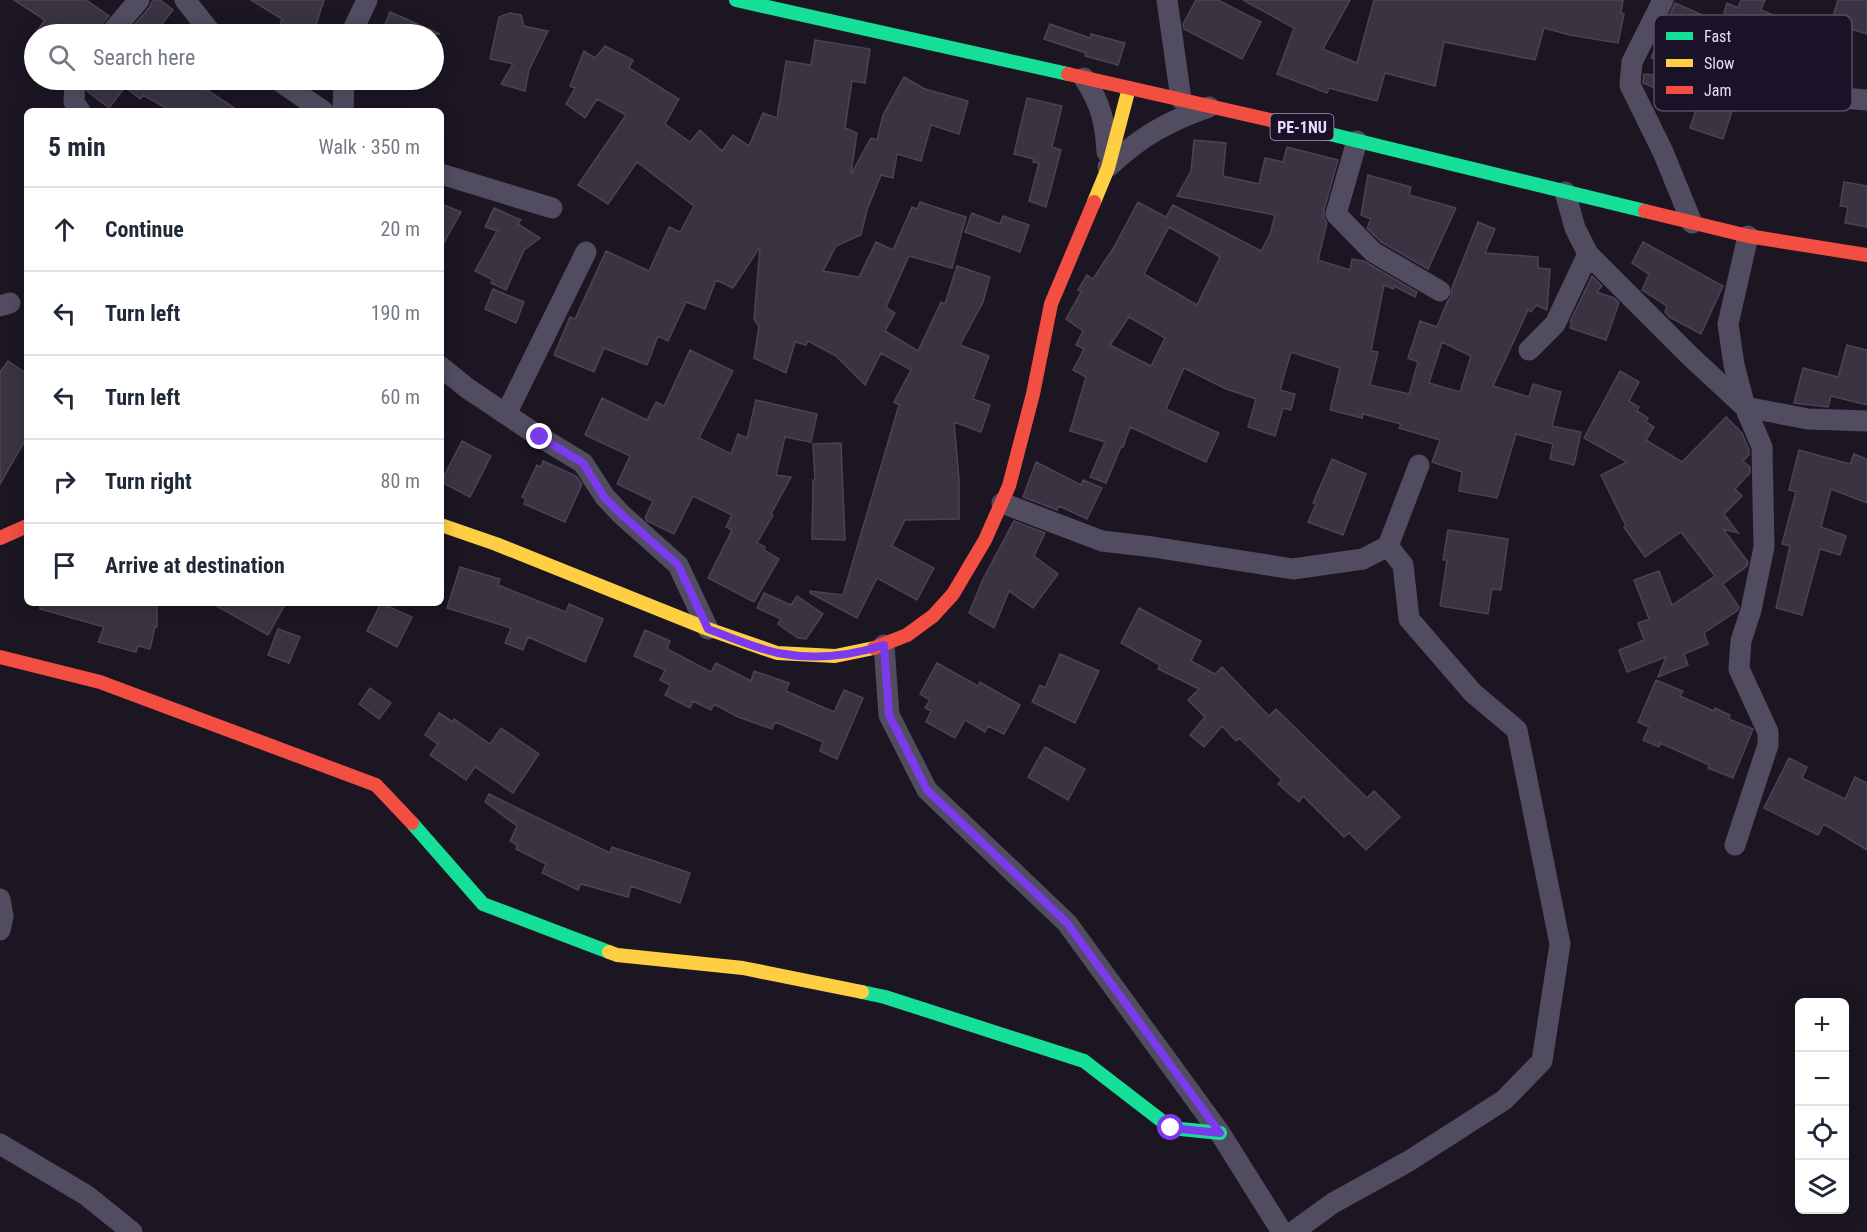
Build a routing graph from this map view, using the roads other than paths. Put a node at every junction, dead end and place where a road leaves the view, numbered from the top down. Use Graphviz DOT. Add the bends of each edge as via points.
graph roads {
  1 [pos="139,0"];
  2 [pos="185,0"];
  3 [pos="367,0"];
  4 [pos="736,0"];
  5 [pos="1167,0"];
  6 [pos="1663,0"];
  7 [pos="1656,15"];
  8 [pos="1654,18"];
  9 [pos="119,24"];
  10 [pos="204,24"];
  11 [pos="356,24"];
  12 [pos="1084,78"];
  13 [pos="1129,88"];
  14 [pos="75,90"];
  15 [pos="293,90"];
  16 [pos="344,90"];
  17 [pos="1181,99"];
  18 [pos="1852,99"];
  19 [pos="1867,100"];
  20 [pos="1213,106"];
  21 [pos="78,108"];
  22 [pos="319,108"];
  23 [pos="343,108"];
  24 [pos="1357,141"];
  25 [pos="1108,168"];
  26 [pos="444,175"];
  27 [pos="1565,192"];
  28 [pos="552,208"];
  29 [pos="1692,223"];
  30 [pos="1748,236"];
  31 [pos="586,252"];
  32 [pos="1588,254"];
  33 [pos="1867,255"];
  34 [pos="1440,291"];
  35 [pos="1529,350"];
  36 [pos="444,370"];
  37 [pos="1745,407"];
  38 [pos="506,414"];
  39 [pos="1867,422"];
  40 [pos="1419,465"];
  41 [pos="1002,503"];
  42 [pos="24,526"];
  43 [pos="444,526"];
  44 [pos="0,538"];
  45 [pos="1388,546"];
  46 [pos="708,629"];
  47 [pos="884,645"];
  48 [pos="0,657"];
  49 [pos="1735,845"];
  50 [pos="0,899"];
  51 [pos="0,930"];
  52 [pos="1220,1133"];
  53 [pos="0,1144"];
  54 [pos="132,1232"];
  55 [pos="1282,1232"];
  56 [pos="1293,1232"];
  1 -- 9 [label="street"];
  2 -- 10 [label="street"];
  3 -- 11 [label="street"];
  4 -- 12 [label="main road, PE-1NU"];
  5 -- 17 [label="street"];
  6 -- 7 [label="street"];
  8 -- 29 [label="street" via="1632,62 1630,85"];
  12 -- 13 [label="main road, PE-1NU"];
  12 -- 25 [label="street" via="1097,99 1105,127"];
  13 -- 17 [label="main road, PE-1NU"];
  13 -- 25 [label="main road"];
  14 -- 21 [label="street"];
  15 -- 22 [label="street"];
  16 -- 23 [label="street"];
  17 -- 20 [label="main road, PE-1NU"];
  18 -- 19 [label="street"];
  20 -- 24 [label="main road, PE-1NU"];
  20 -- 25 [label="street" via="1163,125 1128,148"];
  24 -- 27 [label="main road, PE-1NU"];
  24 -- 34 [label="street" via="1336,214 1373,252"];
  25 -- 41 [label="main road" via="1051,304 1033,394 1010,486"];
  26 -- 28 [label="street"];
  27 -- 29 [label="main road, PE-1NU"];
  27 -- 32 [label="street" via="1575,228"];
  29 -- 30 [label="main road, PE-1NU"];
  30 -- 33 [label="main road, PE-1NU"];
  30 -- 37 [label="street" via="1728,324"];
  31 -- 38 [label="street"];
  32 -- 35 [label="street" via="1555,324"];
  32 -- 37 [label="street"];
  36 -- 38 [label="street"];
  37 -- 39 [label="street" via="1808,419"];
  37 -- 49 [label="street" via="1762,447 1764,547 1741,641 1739,669 1768,732 1768,745"];
  38 -- 46 [label="street" via="583,463 604,497 678,565"];
  40 -- 45 [label="street"];
  41 -- 45 [label="street" via="1102,541 1293,568 1363,559"];
  41 -- 47 [label="main road" via="986,540 953,594 933,616 907,635"];
  42 -- 44 [label="main road"];
  43 -- 46 [label="main road"];
  45 -- 56 [label="street" via="1403,566 1409,619 1473,693 1517,730 1560,944 1542,1061 1504,1100 1409,1161 1333,1203"];
  46 -- 47 [label="main road" via="777,653 806,656 861,652"];
  47 -- 52 [label="street" via="889,715 927,790 1067,923"];
  48 -- 52 [label="main road" via="100,682 376,785 483,904 617,955 743,969 885,998 1084,1061 1171,1128"];
  50 -- 51 [label="street"];
  52 -- 55 [label="street"];
  53 -- 54 [label="street" via="86,1195"];
}
